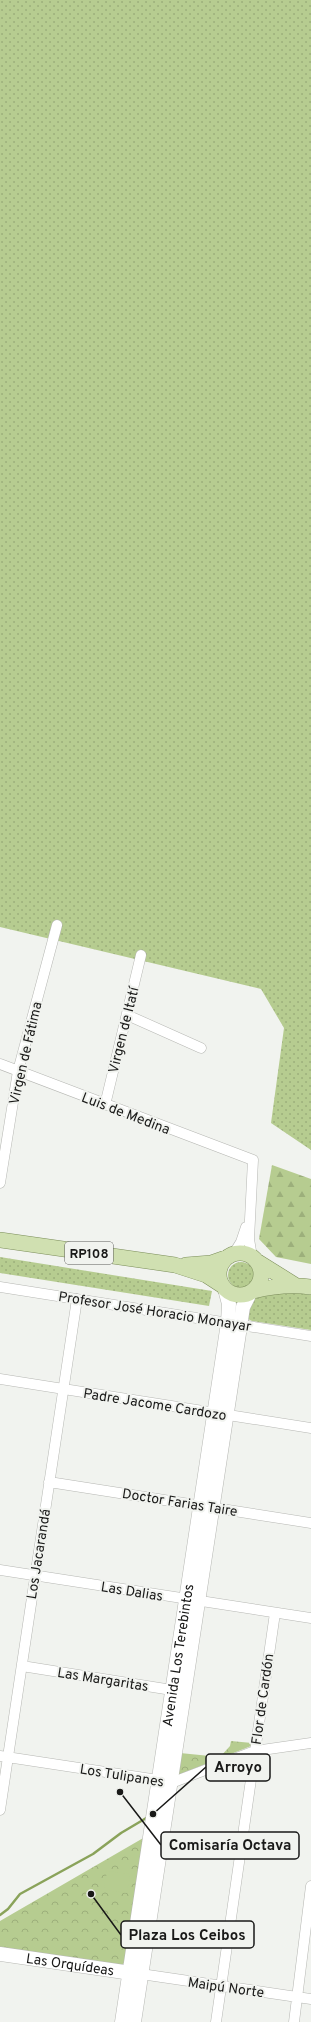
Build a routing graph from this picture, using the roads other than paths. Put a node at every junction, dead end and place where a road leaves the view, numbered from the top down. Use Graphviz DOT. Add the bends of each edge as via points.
graph roads {
  1 [pos="57,925"];
  2 [pos="141,955"];
  3 [pos="126,1015"];
  4 [pos="201,1048"];
  5 [pos="0,1064"];
  6 [pos="18,1071"];
  7 [pos="105,1105"];
  8 [pos="0,1183"];
  9 [pos="250,1209"];
  10 [pos="0,1240"];
  11 [pos="230,1256"];
  12 [pos="254,1258"];
  13 [pos="175,1266"];
  14 [pos="304,1286"];
  15 [pos="0,1287"];
  16 [pos="224,1288"];
  17 [pos="251,1292"];
  18 [pos="77,1299"];
  19 [pos="234,1324"];
  20 [pos="311,1336"];
  21 [pos="0,1379"];
  22 [pos="63,1389"];
  23 [pos="220,1414"];
  24 [pos="311,1428"];
  25 [pos="49,1482"];
  26 [pos="206,1506"];
  27 [pos="311,1523"];
  28 [pos="0,1570"];
  29 [pos="35,1575"];
  30 [pos="192,1600"];
  31 [pos="275,1613"];
  32 [pos="311,1618"];
  33 [pos="22,1666"];
  34 [pos="178,1691"];
  35 [pos="311,1743"];
  36 [pos="255,1751"];
  37 [pos="4,1756"];
  38 [pos="164,1781"];
  39 [pos="0,1810"];
  40 [pos="311,1886"];
  41 [pos="0,1954"];
  42 [pos="135,1974"];
  43 [pos="221,1986"];
  44 [pos="297,1997"];
  45 [pos="311,2000"];
  46 [pos="122,2022"];
  47 [pos="134,2022"];
  48 [pos="216,2022"];
  49 [pos="294,2022"];
  1 -- 6 [label="street, Virgen de Fátima"];
  2 -- 3 [label="street, Virgen de Itatí"];
  3 -- 4 [label="street"];
  3 -- 7 [label="street, Virgen de Itatí"];
  5 -- 6 [label="street, Luis de Medina"];
  6 -- 7 [label="street, Luis de Medina"];
  6 -- 8 [label="street, Virgen de Fátima"];
  7 -- 9 [label="street, Luis de Medina" via="253,1160"];
  9 -- 11 [label="street" via="241,1242"];
  9 -- 12 [label="street" via="249,1239"];
  10 -- 13 [label="main road, RP108"];
  11 -- 12 [label="main road, RP108" via="243,1254"];
  11 -- 13 [label="main road, RP108" via="211,1263"];
  11 -- 16 [label="main road" via="220,1268 220,1280"];
  12 -- 14 [label="main road, RP108"];
  12 -- 17 [label="main road" via="259,1265 260,1279"];
  13 -- 16 [label="main road, RP108" via="206,1275"];
  14 -- 17 [label="main road, RP108" via="276,1286"];
  15 -- 18 [label="street, Profesor José Horacio Monayar"];
  16 -- 17 [label="main road, RP108" via="236,1295"];
  16 -- 19 [label="main road, Avenida Los Terebintos"];
  17 -- 19 [label="main road, Avenida Los Terebintos"];
  18 -- 19 [label="street, Profesor José Horacio Monayar"];
  18 -- 22 [label="street, Los Jacarandá"];
  19 -- 20 [label="street, Profesor José Horacio Monayar"];
  19 -- 23 [label="main road, Avenida Los Terebintos"];
  21 -- 22 [label="street, Padre Jacome Cardozo"];
  22 -- 23 [label="street, Padre Jacome Cardozo"];
  22 -- 25 [label="street, Los Jacarandá"];
  23 -- 24 [label="street, Padre Jacome Cardozo"];
  23 -- 26 [label="main road, Avenida Los Terebintos"];
  25 -- 26 [label="street, Doctor Farias Taire"];
  25 -- 29 [label="street, Los Jacarandá"];
  26 -- 27 [label="street, Doctor Farias Taire"];
  26 -- 30 [label="main road, Avenida Los Terebintos"];
  28 -- 29 [label="street, Las Dalias"];
  29 -- 30 [label="street, Las Dalias"];
  29 -- 33 [label="street, Los Jacarandá"];
  30 -- 31 [label="street, Las Dalias"];
  30 -- 34 [label="main road, Avenida Los Terebintos"];
  31 -- 32 [label="street, Las Dalias"];
  31 -- 36 [label="street, Flor de Cardón"];
  33 -- 34 [label="street, Las Margaritas"];
  33 -- 37 [label="street, Los Jacarandá"];
  34 -- 38 [label="main road, Avenida Los Terebintos"];
  35 -- 36 [label="street, Los Tulipanes"];
  36 -- 38 [label="street, Los Tulipanes"];
  36 -- 43 [label="street, Flor de Cardón"];
  37 -- 38 [label="street, Los Tulipanes"];
  37 -- 39 [label="street, Los Jacarandá"];
  38 -- 42 [label="main road, Avenida Los Terebintos"];
  40 -- 44 [label="street"];
  41 -- 42 [label="main road, Las Orquídeas"];
  42 -- 43 [label="street, Maipú Norte"];
  42 -- 46 [label="main road, Avenida Los Terebintos"];
  42 -- 47 [label="main road, Avenida Los Terebintos"];
  43 -- 44 [label="street, Maipú Norte"];
  43 -- 48 [label="street, Flor de Cardón"];
  44 -- 45 [label="street, Maipú Norte"];
  44 -- 49 [label="street"];
}
